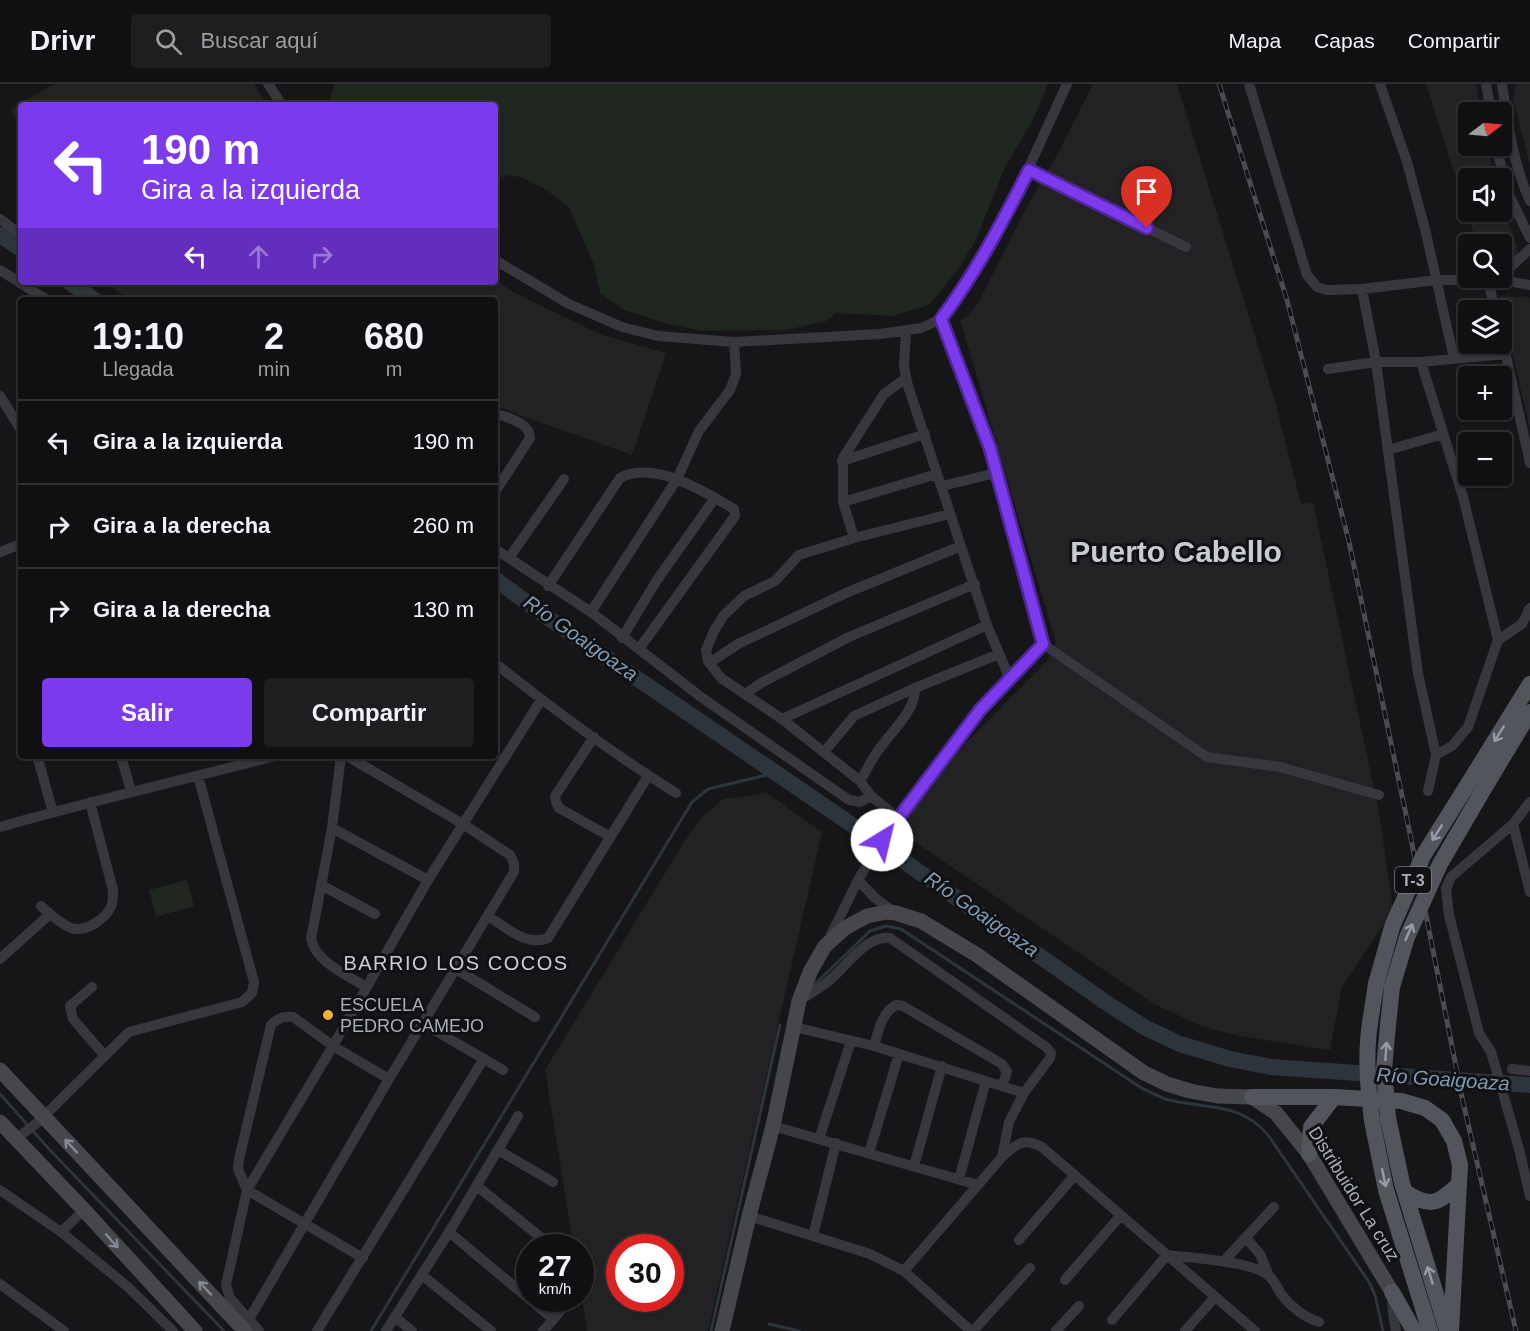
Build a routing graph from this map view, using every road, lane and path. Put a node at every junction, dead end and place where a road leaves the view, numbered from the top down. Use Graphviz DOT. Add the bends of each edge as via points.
graph roads {
  1 [pos="268,84"];
  2 [pos="1066,84"];
  3 [pos="1249,84"];
  4 [pos="1380,84"];
  5 [pos="1486,84"];
  6 [pos="1502,84"];
  7 [pos="280,102"];
  8 [pos="1489,102"];
  9 [pos="1499,156"];
  10 [pos="1029,170"];
  11 [pos="1530,201"];
  12 [pos="0,219"];
  13 [pos="18,233"];
  14 [pos="1530,238"];
  15 [pos="1186,247"];
  16 [pos="1530,249"];
  17 [pos="498,262"];
  18 [pos="1512,264"];
  19 [pos="0,270"];
  20 [pos="1458,279"];
  21 [pos="1437,280"];
  22 [pos="18,281"];
  23 [pos="1512,281"];
  24 [pos="24,285"];
  25 [pos="1530,285"];
  26 [pos="1362,289"];
  27 [pos="42,297"];
  28 [pos="941,319"];
  29 [pos="906,331"];
  30 [pos="734,342"];
  31 [pos="1505,354"];
  32 [pos="1454,359"];
  33 [pos="1376,362"];
  34 [pos="1421,362"];
  35 [pos="1328,369"];
  36 [pos="906,378"];
  37 [pos="0,396"];
  38 [pos="498,414"];
  39 [pos="18,421"];
  40 [pos="925,434"];
  41 [pos="1443,434"];
  42 [pos="1388,450"];
  43 [pos="842,461"];
  44 [pos="1530,463"];
  45 [pos="996,473"];
  46 [pos="938,474"];
  47 [pos="564,479"];
  48 [pos="677,479"];
  49 [pos="942,486"];
  50 [pos="498,487"];
  51 [pos="715,498"];
  52 [pos="843,502"];
  53 [pos="950,514"];
  54 [pos="854,538"];
  55 [pos="18,545"];
  56 [pos="961,546"];
  57 [pos="498,551"];
  58 [pos="0,552"];
  59 [pos="508,558"];
  60 [pos="975,584"];
  61 [pos="548,586"];
  62 [pos="1530,608"];
  63 [pos="591,612"];
  64 [pos="987,625"];
  65 [pos="622,638"];
  66 [pos="1498,640"];
  67 [pos="1043,644"];
  68 [pos="639,649"];
  69 [pos="999,654"];
  70 [pos="709,663"];
  71 [pos="498,665"];
  72 [pos="1009,677"];
  73 [pos="1530,679"];
  74 [pos="1530,684"];
  75 [pos="915,688"];
  76 [pos="745,694"];
  77 [pos="541,700"];
  78 [pos="1525,707"];
  79 [pos="782,720"];
  80 [pos="594,737"];
  81 [pos="824,752"];
  82 [pos="1436,755"];
  83 [pos="38,759"];
  84 [pos="122,759"];
  85 [pos="263,759"];
  86 [pos="341,759"];
  87 [pos="353,759"];
  88 [pos="198,776"];
  89 [pos="648,776"];
  90 [pos="860,781"];
  91 [pos="130,791"];
  92 [pos="1428,791"];
  93 [pos="676,793"];
  94 [pos="1379,795"];
  95 [pos="871,796"];
  96 [pos="90,802"];
  97 [pos="1530,802"];
  98 [pos="53,812"];
  99 [pos="898,818"];
  100 [pos="463,824"];
  101 [pos="1513,824"];
  102 [pos="0,827"];
  103 [pos="332,828"];
  104 [pos="609,836"];
  105 [pos="428,880"];
  106 [pos="858,880"];
  107 [pos="321,885"];
  108 [pos="1530,892"];
  109 [pos="41,906"];
  110 [pos="896,913"];
  111 [pos="50,914"];
  112 [pos="375,914"];
  113 [pos="489,916"];
  114 [pos="825,946"];
  115 [pos="0,958"];
  116 [pos="456,969"];
  117 [pos="1384,986"];
  118 [pos="92,987"];
  119 [pos="366,987"];
  120 [pos="799,1002"];
  121 [pos="535,1017"];
  122 [pos="424,1024"];
  123 [pos="794,1027"];
  124 [pos="851,1041"];
  125 [pos="333,1046"];
  126 [pos="874,1046"];
  127 [pos="899,1054"];
  128 [pos="104,1055"];
  129 [pos="483,1060"];
  130 [pos="942,1066"];
  131 [pos="0,1070"];
  132 [pos="503,1070"];
  133 [pos="1512,1070"];
  134 [pos="1530,1071"];
  135 [pos="389,1079"];
  136 [pos="986,1081"];
  137 [pos="1002,1086"];
  138 [pos="1024,1093"];
  139 [pos="1252,1097"];
  140 [pos="1334,1097"];
  141 [pos="518,1116"];
  142 [pos="41,1119"];
  143 [pos="1380,1119"];
  144 [pos="0,1122"];
  145 [pos="773,1126"];
  146 [pos="19,1137"];
  147 [pos="819,1138"];
  148 [pos="836,1143"];
  149 [pos="498,1150"];
  150 [pos="869,1153"];
  151 [pos="1309,1154"];
  152 [pos="1002,1157"];
  153 [pos="914,1166"];
  154 [pos="1075,1176"];
  155 [pos="959,1179"];
  156 [pos="553,1182"];
  157 [pos="1460,1184"];
  158 [pos="978,1185"];
  159 [pos="477,1186"];
  160 [pos="0,1190"];
  161 [pos="247,1190"];
  162 [pos="1406,1192"];
  163 [pos="1530,1196"];
  164 [pos="1274,1208"];
  165 [pos="84,1210"];
  166 [pos="1121,1215"];
  167 [pos="749,1216"];
  168 [pos="306,1225"];
  169 [pos="61,1232"];
  170 [pos="449,1232"];
  171 [pos="537,1234"];
  172 [pos="813,1236"];
  173 [pos="1246,1238"];
  174 [pos="1019,1240"];
  175 [pos="1167,1255"];
  176 [pos="363,1258"];
  177 [pos="1224,1262"];
  178 [pos="1030,1268"];
  179 [pos="904,1271"];
  180 [pos="1412,1272"];
  181 [pos="422,1275"];
  182 [pos="1269,1276"];
  183 [pos="1065,1280"];
  184 [pos="0,1284"];
  185 [pos="1392,1292"];
  186 [pos="1215,1297"];
  187 [pos="1078,1306"];
  188 [pos="559,1312"];
  189 [pos="395,1317"];
  190 [pos="553,1319"];
  191 [pos="1112,1320"];
  192 [pos="1319,1322"];
  193 [pos="247,1326"];
  194 [pos="64,1331"];
  195 [pos="173,1331"];
  196 [pos="195,1331"];
  197 [pos="259,1331"];
  198 [pos="317,1331"];
  199 [pos="386,1331"];
  200 [pos="412,1331"];
  201 [pos="491,1331"];
  202 [pos="543,1331"];
  203 [pos="722,1331"];
  204 [pos="972,1331"];
  205 [pos="1056,1331"];
  206 [pos="1185,1331"];
  207 [pos="1255,1331"];
  208 [pos="1396,1331"];
  209 [pos="1414,1331"];
  210 [pos="1430,1331"];
  211 [pos="1449,1331"];
  1 -- 7 [label="street"];
  2 -- 10 [label="street"];
  3 -- 26 [label="street" via="1307,275 1327,290"];
  4 -- 21 [label="street" via="1407,162"];
  5 -- 8 [label="street"];
  6 -- 11 [label="street" via="1510,142"];
  9 -- 14 [label="street" via="1508,193"];
  10 -- 15 [label="street"];
  10 -- 28 [label="street" via="959,296"];
  12 -- 13 [label="street"];
  16 -- 18 [label="street"];
  17 -- 30 [label="street" via="569,304 622,327 658,336"];
  19 -- 22 [label="street"];
  20 -- 21 [label="street"];
  21 -- 26 [label="street"];
  21 -- 32 [label="street"];
  23 -- 25 [label="street"];
  24 -- 27 [label="street"];
  26 -- 33 [label="street"];
  28 -- 29 [label="street"];
  28 -- 45 [label="street"];
  29 -- 30 [label="street"];
  29 -- 36 [label="street"];
  30 -- 48 [label="street" via="736,374 730,390 699,431"];
  31 -- 32 [label="street"];
  31 -- 44 [label="street"];
  32 -- 34 [label="street"];
  33 -- 34 [label="street"];
  33 -- 35 [label="street"];
  33 -- 42 [label="street"];
  34 -- 41 [label="street"];
  36 -- 40 [label="street"];
  36 -- 43 [label="street" via="884,394"];
  37 -- 39 [label="street"];
  38 -- 50 [label="street" via="530,432 530,438"];
  40 -- 43 [label="street"];
  40 -- 46 [label="street"];
  41 -- 42 [label="street"];
  41 -- 66 [label="street" via="1463,497"];
  42 -- 82 [label="street" via="1418,673"];
  43 -- 52 [label="street"];
  45 -- 49 [label="street"];
  45 -- 67 [label="street"];
  46 -- 49 [label="street"];
  46 -- 52 [label="street"];
  47 -- 59 [label="street"];
  48 -- 51 [label="street"];
  48 -- 61 [label="street" via="638,472 620,478"];
  48 -- 63 [label="street"];
  49 -- 53 [label="street"];
  51 -- 65 [label="street"];
  51 -- 68 [label="street" via="734,509 735,516"];
  52 -- 54 [label="street"];
  53 -- 54 [label="street"];
  53 -- 56 [label="street"];
  54 -- 70 [label="street" via="799,555 772,584 740,600 714,631 706,650"];
  55 -- 58 [label="street"];
  56 -- 60 [label="street"];
  56 -- 70 [label="street" via="846,593 738,644"];
  57 -- 59 [label="street"];
  59 -- 61 [label="street"];
  60 -- 64 [label="street"];
  60 -- 76 [label="street" via="849,637"];
  61 -- 63 [label="street"];
  62 -- 66 [label="street" via="1522,624"];
  63 -- 65 [label="street"];
  64 -- 69 [label="street"];
  64 -- 79 [label="street"];
  65 -- 68 [label="street"];
  66 -- 82 [label="street" via="1468,727 1452,747"];
  67 -- 72 [label="street"];
  67 -- 94 [label="street" via="1207,757 1280,767"];
  68 -- 95 [label="street" via="849,800"];
  69 -- 72 [label="street"];
  69 -- 75 [label="street"];
  70 -- 76 [label="street" via="721,678"];
  71 -- 77 [label="street"];
  72 -- 99 [label="street"];
  73 -- 78 [label="main road"];
  74 -- 78 [label="main road, T-3"];
  75 -- 81 [label="street" via="854,716"];
  75 -- 90 [label="street" via="913,700 899,724"];
  76 -- 79 [label="street"];
  77 -- 80 [label="street"];
  77 -- 100 [label="street"];
  78 -- 117 [label="main road, T-3, bridge" via="1475,788 1423,856 1392,927"];
  79 -- 81 [label="street"];
  80 -- 89 [label="street"];
  80 -- 104 [label="street" via="555,796 559,808"];
  81 -- 90 [label="street"];
  82 -- 92 [label="street"];
  83 -- 98 [label="street"];
  84 -- 91 [label="street"];
  85 -- 88 [label="street"];
  86 -- 103 [label="street"];
  87 -- 100 [label="street"];
  88 -- 91 [label="street"];
  88 -- 128 [label="street" via="254,982 252,993 242,1002 129,1032"];
  89 -- 93 [label="street"];
  89 -- 104 [label="street"];
  90 -- 95 [label="street"];
  91 -- 96 [label="street"];
  95 -- 99 [label="street"];
  96 -- 98 [label="street"];
  96 -- 111 [label="street" via="113,890 112,905 87,928 72,929"];
  97 -- 101 [label="street"];
  98 -- 102 [label="street"];
  99 -- 106 [label="street"];
  100 -- 105 [label="street"];
  100 -- 113 [label="street" via="510,855 514,863 514,872"];
  101 -- 108 [label="street"];
  101 -- 163 [label="street" via="1451,877 1446,889 1479,1034 1491,1052"];
  103 -- 105 [label="street"];
  103 -- 107 [label="street"];
  104 -- 113 [label="street" via="548,938 530,941"];
  105 -- 119 [label="street"];
  106 -- 110 [label="street"];
  106 -- 114 [label="street"];
  107 -- 112 [label="street"];
  107 -- 119 [label="street" via="311,939 313,948 318,956"];
  109 -- 111 [label="street"];
  110 -- 114 [label="main road" via="867,916 844,928"];
  110 -- 139 [label="main road" via="921,921 977,956 1144,1073 1190,1091"];
  111 -- 115 [label="street"];
  113 -- 116 [label="street"];
  114 -- 120 [label="main road"];
  116 -- 121 [label="street"];
  116 -- 122 [label="street"];
  143 -- 117 [label="main road, T-3, one-way, bridge" via="1388,1025"];
  117 -- 143 [label="main road, T-3, bridge" via="1370,1023 1367,1045 1368,1089"];
  118 -- 128 [label="street" via="70,1006 70,1012"];
  119 -- 125 [label="street"];
  120 -- 123 [label="main road"];
  120 -- 138 [label="street" via="871,943 890,938 1049,1050 1050,1058"];
  122 -- 129 [label="street"];
  122 -- 135 [label="street"];
  123 -- 124 [label="street"];
  123 -- 145 [label="main road"];
  124 -- 126 [label="street"];
  124 -- 147 [label="street"];
  125 -- 135 [label="street"];
  125 -- 161 [label="street"];
  125 -- 161 [label="street" via="292,1017 271,1025 238,1159"];
  126 -- 127 [label="street"];
  126 -- 137 [label="street" via="890,1009 903,1006 1002,1064 1007,1072"];
  127 -- 130 [label="street"];
  127 -- 150 [label="street"];
  128 -- 142 [label="street"];
  129 -- 132 [label="street"];
  129 -- 176 [label="street"];
  130 -- 136 [label="street"];
  130 -- 153 [label="street"];
  131 -- 142 [label="main road"];
  133 -- 134 [label="street"];
  135 -- 168 [label="street"];
  136 -- 137 [label="street"];
  136 -- 155 [label="street"];
  137 -- 138 [label="street"];
  138 -- 152 [label="street" via="1009,1122"];
  139 -- 140 [label="main road"];
  139 -- 151 [label="main road, Distribuidor La cruz" via="1276,1113"];
  140 -- 151 [label="main road" via="1311,1127"];
  140 -- 157 [label="main road" via="1401,1101 1425,1108 1442,1120 1455,1141"];
  141 -- 149 [label="street"];
  142 -- 146 [label="street"];
  193 -- 142 [label="main road, one-way"];
  143 -- 162 [label="main road, T-3"];
  143 -- 180 [label="main road, T-3, one-way" via="1386,1190"];
  144 -- 146 [label="main road"];
  145 -- 147 [label="street"];
  145 -- 167 [label="main road"];
  146 -- 165 [label="main road"];
  147 -- 148 [label="street"];
  148 -- 150 [label="street"];
  148 -- 172 [label="street"];
  149 -- 156 [label="street"];
  149 -- 159 [label="street"];
  150 -- 153 [label="street"];
  151 -- 185 [label="main road, Distribuidor La cruz"];
  152 -- 154 [label="street" via="1020,1142 1032,1142"];
  152 -- 158 [label="street"];
  153 -- 155 [label="street"];
  154 -- 166 [label="street"];
  154 -- 174 [label="street"];
  155 -- 158 [label="street"];
  157 -- 162 [label="main road" via="1434,1203 1425,1203"];
  157 -- 211 [label="main road"];
  158 -- 179 [label="street"];
  159 -- 170 [label="street"];
  159 -- 171 [label="street"];
  160 -- 169 [label="street"];
  161 -- 168 [label="street"];
  161 -- 193 [label="street" via="226,1285"];
  211 -- 162 [label="main road, T-3, one-way"];
  164 -- 173 [label="street"];
  165 -- 169 [label="street"];
  165 -- 196 [label="main road, one-way"];
  166 -- 175 [label="street"];
  166 -- 183 [label="street"];
  167 -- 172 [label="street"];
  167 -- 203 [label="main road"];
  168 -- 176 [label="street"];
  168 -- 193 [label="street"];
  169 -- 195 [label="street" via="128,1287"];
  170 -- 181 [label="street"];
  170 -- 190 [label="street"];
  172 -- 179 [label="street" via="870,1254"];
  173 -- 177 [label="street"];
  173 -- 182 [label="street" via="1260,1254"];
  175 -- 177 [label="street"];
  175 -- 186 [label="street"];
  175 -- 191 [label="street"];
  176 -- 198 [label="street"];
  177 -- 182 [label="street"];
  178 -- 204 [label="street"];
  179 -- 204 [label="street"];
  180 -- 185 [label="main road" via="1407,1293"];
  180 -- 210 [label="main road, T-3"];
  181 -- 189 [label="street"];
  181 -- 201 [label="street"];
  182 -- 192 [label="street" via="1293,1307"];
  184 -- 194 [label="street"];
  185 -- 208 [label="street"];
  185 -- 209 [label="main road"];
  186 -- 206 [label="street"];
  186 -- 207 [label="street"];
  187 -- 205 [label="street"];
  188 -- 190 [label="street"];
  189 -- 199 [label="street"];
  189 -- 200 [label="street"];
  190 -- 202 [label="street"];
  193 -- 197 [label="street"];
}
